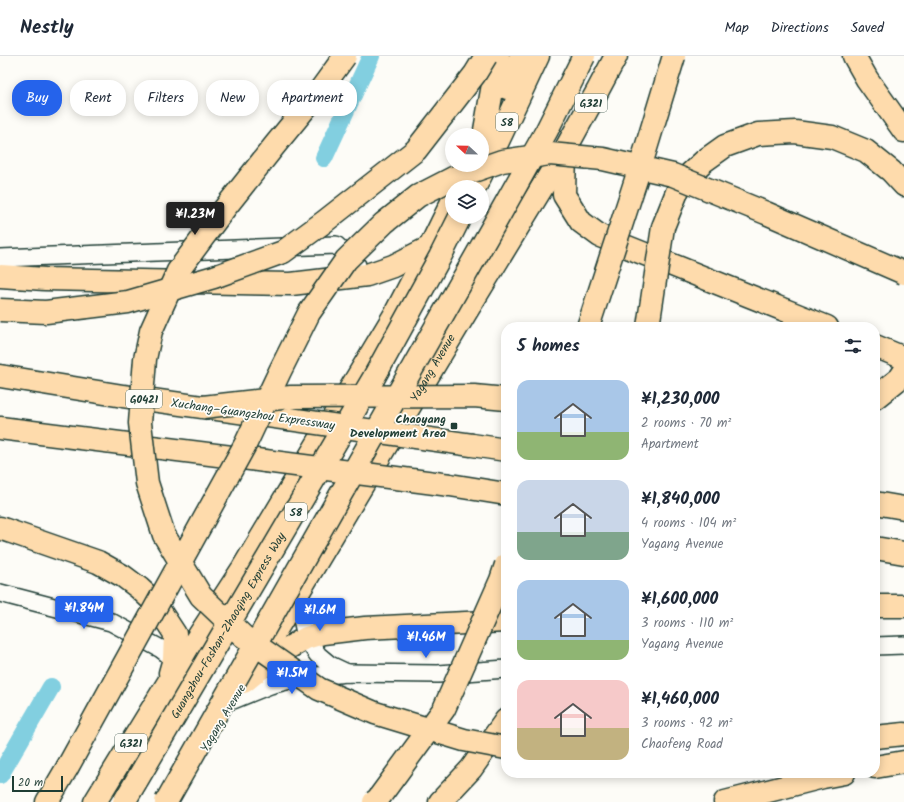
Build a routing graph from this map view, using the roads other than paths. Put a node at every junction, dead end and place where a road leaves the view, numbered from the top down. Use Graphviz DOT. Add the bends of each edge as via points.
graph roads {
  1 [pos="345,56"];
  2 [pos="486,56"];
  3 [pos="498,56"];
  4 [pos="521,56"];
  5 [pos="538,56"];
  6 [pos="584,56"];
  7 [pos="616,56"];
  8 [pos="674,56"];
  9 [pos="854,56"];
  10 [pos="485,128"];
  11 [pos="488,128"];
  12 [pos="904,131"];
  13 [pos="565,150"];
  14 [pos="478,180"];
  15 [pos="904,185"];
  16 [pos="445,216"];
  17 [pos="456,224"];
  18 [pos="430,247"];
  19 [pos="0,258"];
  20 [pos="904,274"];
  21 [pos="367,275"];
  22 [pos="0,276"];
  23 [pos="0,310"];
  24 [pos="590,322"];
  25 [pos="649,322"];
  26 [pos="815,322"];
  27 [pos="880,348"];
  28 [pos="904,358"];
  29 [pos="904,372"];
  30 [pos="0,376"];
  31 [pos="880,394"];
  32 [pos="501,399"];
  33 [pos="203,407"];
  34 [pos="0,428"];
  35 [pos="501,449"];
  36 [pos="501,493"];
  37 [pos="880,504"];
  38 [pos="904,508"];
  39 [pos="0,528"];
  40 [pos="880,549"];
  41 [pos="904,552"];
  42 [pos="501,580"];
  43 [pos="300,589"];
  44 [pos="0,593"];
  45 [pos="880,606"];
  46 [pos="904,606"];
  47 [pos="501,621"];
  48 [pos="306,638"];
  49 [pos="904,645"];
  50 [pos="880,646"];
  51 [pos="174,659"];
  52 [pos="501,669"];
  53 [pos="347,673"];
  54 [pos="244,682"];
  55 [pos="168,683"];
  56 [pos="233,700"];
  57 [pos="501,727"];
  58 [pos="904,734"];
  59 [pos="880,736"];
  60 [pos="501,747"];
  61 [pos="904,762"];
  62 [pos="880,766"];
  63 [pos="819,778"];
  64 [pos="47,802"];
  65 [pos="95,802"];
  66 [pos="124,802"];
  67 [pos="166,802"];
  68 [pos="173,802"];
  69 [pos="374,802"];
  70 [pos="440,802"];
  71 [pos="725,802"];
  1 -- 60 [label="highway, bridge" via="178,270 151,331 145,359 140,423 147,483 164,535 201,596 243,636 319,689 382,716 464,740"];
  2 -- 23 [label="highway, bridge" via="416,150 283,252 214,277 128,302 46,312"];
  3 -- 10 [label="highway"];
  4 -- 11 [label="highway"];
  5 -- 14 [label="highway, S8"];
  6 -- 67 [label="highway, S8, bridge" via="547,130"];
  7 -- 13 [label="highway, Yagang Avenue / G321"];
  8 -- 24 [label="highway, bridge"];
  9 -- 12 [label="highway"];
  13 -- 26 [label="highway" via="564,195 581,222 600,236"];
  13 -- 43 [label="highway, Yagang Avenue"];
  15 -- 25 [label="highway, bridge" via="866,151 832,137 795,132 758,134 725,146 681,182 663,227"];
  16 -- 18 [label="highway"];
  17 -- 66 [label="highway, Guangzhou-Foshan-Zhaoqing Express Way / S8, bridge" via="370,385"];
  18 -- 21 [label="highway" via="393,266"];
  18 -- 55 [label="highway" via="394,316 243,568"];
  19 -- 21 [label="street" via="336,245"];
  20 -- 64 [label="highway, bridge" via="673,175 602,159 550,154 502,161 453,178 418,196 384,223 346,260 310,312 246,443"];
  21 -- 22 [label="highway" via="291,284"];
  27 -- 28 [label="highway"];
  29 -- 31 [label="highway"];
  30 -- 33 [label="highway, Xuchang–Guangzhou Expressway / G0421"];
  32 -- 33 [label="highway, bridge" via="474,396 291,398"];
  33 -- 35 [label="highway, Xuchang–Guangzhou Expressway / G0421, bridge"];
  34 -- 36 [label="highway, bridge"];
  37 -- 38 [label="highway"];
  39 -- 51 [label="highway" via="98,562 139,588 154,602 175,634"];
  40 -- 41 [label="highway"];
  42 -- 69 [label="highway, bridge" via="444,708"];
  43 -- 48 [label="street"];
  43 -- 54 [label="highway, Yagang Avenue"];
  44 -- 51 [label="street" via="111,622 161,649"];
  45 -- 46 [label="highway"];
  47 -- 48 [label="highway" via="365,628 323,633"];
  48 -- 53 [label="street" via="318,655 330,665"];
  48 -- 54 [label="highway" via="281,652"];
  49 -- 50 [label="street"];
  51 -- 55 [label="highway"];
  52 -- 53 [label="street" via="438,674"];
  53 -- 56 [label="street" via="298,678"];
  54 -- 56 [label="highway, Yagang Avenue"];
  55 -- 65 [label="highway, G321"];
  56 -- 68 [label="highway, Yagang Avenue"];
  57 -- 70 [label="highway" via="471,769"];
  58 -- 59 [label="highway"];
  61 -- 62 [label="highway"];
  63 -- 71 [label="highway"];
}
